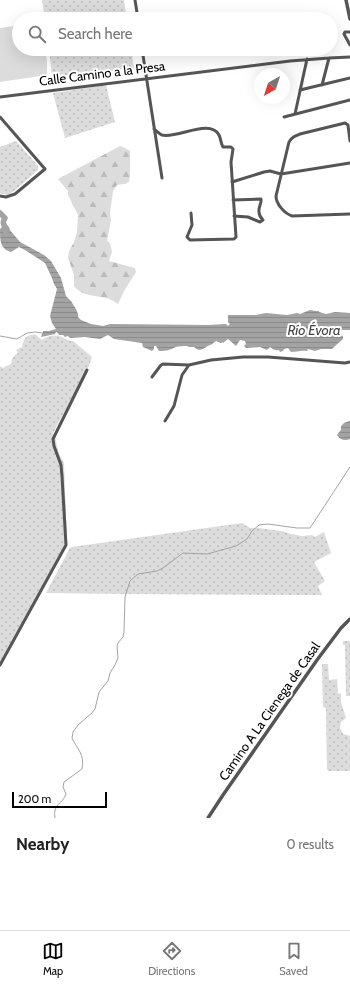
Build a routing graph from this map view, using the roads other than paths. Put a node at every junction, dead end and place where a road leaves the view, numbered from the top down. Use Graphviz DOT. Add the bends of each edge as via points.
graph roads {
  1 [pos="135,0"];
  2 [pos="346,0"];
  3 [pos="137,12"];
  4 [pos="350,19"];
  5 [pos="350,32"];
  6 [pos="350,45"];
  7 [pos="143,56"];
  8 [pos="350,57"];
  9 [pos="329,58"];
  10 [pos="307,59"];
  11 [pos="146,78"];
  12 [pos="350,78"];
  13 [pos="322,85"];
  14 [pos="300,90"];
  15 [pos="0,97"];
  16 [pos="350,100"];
  17 [pos="295,114"];
  18 [pos="0,117"];
  19 [pos="284,117"];
  20 [pos="154,129"];
  21 [pos="350,141"];
  22 [pos="350,162"];
  23 [pos="281,174"];
  24 [pos="162,178"];
  25 [pos="232,182"];
  26 [pos="0,196"];
  27 [pos="233,200"];
  28 [pos="191,213"];
  29 [pos="350,214"];
  30 [pos="234,216"];
  31 [pos="350,362"];
  32 [pos="189,365"];
  33 [pos="87,370"];
  34 [pos="152,377"];
  35 [pos="165,421"];
  36 [pos="350,619"];
  37 [pos="0,665"];
  38 [pos="208,818"];
  1 -- 3 [label="street"];
  2 -- 4 [label="street"];
  5 -- 6 [label="street" via="344,34"];
  7 -- 11 [label="street"];
  8 -- 9 [label="street, Calle Camino a la Presa"];
  9 -- 10 [label="street, Calle Camino a la Presa"];
  9 -- 13 [label="street"];
  10 -- 11 [label="street, Calle Camino a la Presa"];
  10 -- 14 [label="street"];
  11 -- 15 [label="street, Calle Camino a la Presa"];
  11 -- 20 [label="street"];
  12 -- 13 [label="street"];
  13 -- 14 [label="street"];
  14 -- 17 [label="street"];
  16 -- 17 [label="street"];
  17 -- 19 [label="street"];
  18 -- 26 [label="street" via="45,169 15,194"];
  20 -- 24 [label="street"];
  20 -- 25 [label="street" via="166,135 197,129 214,130 219,134 223,147 233,149"];
  21 -- 23 [label="street" via="348,125 345,123 291,138"];
  22 -- 23 [label="street"];
  23 -- 25 [label="street" via="268,171"];
  23 -- 29 [label="street" via="276,200 290,216"];
  25 -- 27 [label="street"];
  27 -- 30 [label="street"];
  27 -- 30 [label="street" via="261,199 262,202 258,213 262,221"];
  28 -- 30 [label="street" via="192,225 187,237 190,240 234,239"];
  31 -- 32 [label="street" via="243,357"];
  32 -- 34 [label="street" via="164,364"];
  32 -- 35 [label="street" via="182,375 174,406"];
  33 -- 37 [label="street" via="54,439 62,476 66,545"];
  36 -- 38 [label="street, Camino A La Cienega de Casal" via="317,660"];
}
